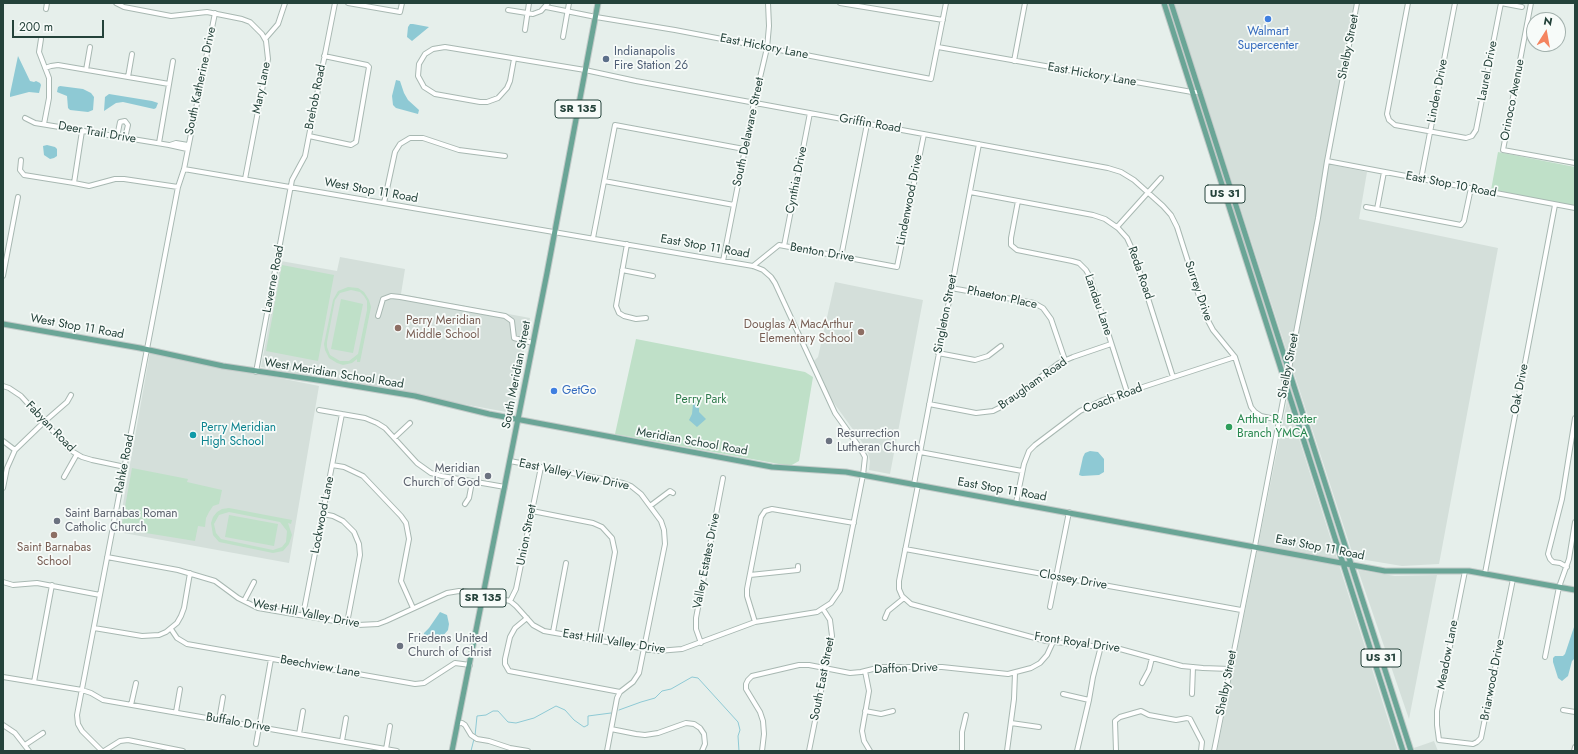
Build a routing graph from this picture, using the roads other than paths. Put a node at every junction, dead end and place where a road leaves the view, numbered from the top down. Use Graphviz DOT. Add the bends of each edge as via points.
graph roads {
  1 [pos="47,3"];
  2 [pos="116,3"];
  3 [pos="285,3"];
  4 [pos="335,3"];
  5 [pos="348,3"];
  6 [pos="402,3"];
  7 [pos="529,3"];
  8 [pos="570,3"];
  9 [pos="598,3"];
  10 [pos="768,3"];
  11 [pos="840,3"];
  12 [pos="946,3"];
  13 [pos="1025,3"];
  14 [pos="1164,3"];
  15 [pos="1171,3"];
  16 [pos="1358,3"];
  17 [pos="1408,3"];
  18 [pos="1455,3"];
  19 [pos="1501,3"];
  20 [pos="1531,3"];
  21 [pos="547,5"];
  22 [pos="1522,7"];
  23 [pos="46,9"];
  24 [pos="508,10"];
  25 [pos="568,12"];
  26 [pos="215,13"];
  27 [pos="528,14"];
  28 [pos="596,17"];
  29 [pos="943,20"];
  30 [pos="525,30"];
  31 [pos="563,36"];
  32 [pos="41,39"];
  33 [pos="265,39"];
  34 [pos="90,47"];
  35 [pos="938,47"];
  36 [pos="767,48"];
  37 [pos="132,54"];
  38 [pos="324,56"];
  39 [pos="514,59"];
  40 [pos="173,61"];
  41 [pos="1014,62"];
  42 [pos="45,68"];
  43 [pos="86,70"];
  44 [pos="586,70"];
  45 [pos="128,77"];
  46 [pos="169,84"];
  47 [pos="1192,92"];
  48 [pos="1200,92"];
  49 [pos="754,103"];
  50 [pos="810,113"];
  51 [pos="26,118"];
  52 [pos="44,124"];
  53 [pos="867,124"];
  54 [pos="82,131"];
  55 [pos="1430,131"];
  56 [pos="924,134"];
  57 [pos="309,136"];
  58 [pos="117,137"];
  59 [pos="125,138"];
  60 [pos="159,144"];
  61 [pos="979,144"];
  62 [pos="188,147"];
  63 [pos="744,149"];
  64 [pos="505,156"];
  65 [pos="21,160"];
  66 [pos="1328,161"];
  67 [pos="1575,164"];
  68 [pos="184,169"];
  69 [pos="1384,172"];
  70 [pos="1161,178"];
  71 [pos="245,179"];
  72 [pos="1421,179"];
  73 [pos="604,182"];
  74 [pos="74,184"];
  75 [pos="178,187"];
  76 [pos="290,187"];
  77 [pos="1471,188"];
  78 [pos="970,192"];
  79 [pos="1148,192"];
  80 [pos="18,197"];
  81 [pos="1018,201"];
  82 [pos="384,203"];
  83 [pos="734,205"];
  84 [pos="1555,205"];
  85 [pos="1366,207"];
  86 [pos="1575,208"];
  87 [pos="1377,209"];
  88 [pos="1117,227"];
  89 [pos="554,232"];
  90 [pos="593,238"];
  91 [pos="627,244"];
  92 [pos="784,246"];
  93 [pos="841,256"];
  94 [pos="723,260"];
  95 [pos="753,266"];
  96 [pos="897,267"];
  97 [pos="622,270"];
  98 [pos="3,276"];
  99 [pos="653,276"];
  100 [pos="951,288"];
  101 [pos="378,316"];
  102 [pos="646,318"];
  103 [pos="3,324"];
  104 [pos="533,343"];
  105 [pos="1111,344"];
  106 [pos="1001,346"];
  107 [pos="148,350"];
  108 [pos="938,353"];
  109 [pos="1235,357"];
  110 [pos="1066,360"];
  111 [pos="1289,368"];
  112 [pos="256,372"];
  113 [pos="1173,377"];
  114 [pos="1286,384"];
  115 [pos="3,386"];
  116 [pos="1127,392"];
  117 [pos="71,395"];
  118 [pos="929,404"];
  119 [pos="319,410"];
  120 [pos="342,414"];
  121 [pos="1575,418"];
  122 [pos="518,419"];
  123 [pos="1279,420"];
  124 [pos="44,422"];
  125 [pos="410,423"];
  126 [pos="394,438"];
  127 [pos="3,442"];
  128 [pos="1573,444"];
  129 [pos="15,450"];
  130 [pos="920,452"];
  131 [pos="77,454"];
  132 [pos="510,461"];
  133 [pos="332,465"];
  134 [pos="125,467"];
  135 [pos="541,467"];
  136 [pos="1022,471"];
  137 [pos="864,475"];
  138 [pos="64,476"];
  139 [pos="724,478"];
  140 [pos="472,482"];
  141 [pos="916,484"];
  142 [pos="504,487"];
  143 [pos="3,488"];
  144 [pos="673,493"];
  145 [pos="1016,503"];
  146 [pos="465,504"];
  147 [pos="650,506"];
  148 [pos="532,511"];
  149 [pos="1069,512"];
  150 [pos="323,514"];
  151 [pos="1575,522"];
  152 [pos="854,524"];
  153 [pos="1255,546"];
  154 [pos="905,549"];
  155 [pos="107,558"];
  156 [pos="566,563"];
  157 [pos="1342,563"];
  158 [pos="1351,565"];
  159 [pos="798,566"];
  160 [pos="1567,567"];
  161 [pos="1465,571"];
  162 [pos="190,573"];
  163 [pos="1485,573"];
  164 [pos="750,575"];
  165 [pos="1056,576"];
  166 [pos="1513,579"];
  167 [pos="3,582"];
  168 [pos="254,582"];
  169 [pos="52,586"];
  170 [pos="1559,587"];
  171 [pos="1575,590"];
  172 [pos="100,595"];
  173 [pos="483,595"];
  174 [pos="904,598"];
  175 [pos="244,601"];
  176 [pos="510,601"];
  177 [pos="1050,607"];
  178 [pos="413,608"];
  179 [pos="823,609"];
  180 [pos="1241,610"];
  181 [pos="303,615"];
  182 [pos="527,618"];
  183 [pos="885,618"];
  184 [pos="755,622"];
  185 [pos="347,623"];
  186 [pos="94,628"];
  187 [pos="171,629"];
  188 [pos="553,632"];
  189 [pos="599,641"];
  190 [pos="1053,642"];
  191 [pos="701,643"];
  192 [pos="1101,646"];
  193 [pos="644,649"];
  194 [pos="1545,657"];
  195 [pos="1152,658"];
  196 [pos="271,659"];
  197 [pos="470,665"];
  198 [pos="1193,667"];
  199 [pos="825,668"];
  200 [pos="1230,669"];
  201 [pos="865,671"];
  202 [pos="1015,673"];
  203 [pos="3,677"];
  204 [pos="34,682"];
  205 [pos="136,683"];
  206 [pos="1142,683"];
  207 [pos="180,689"];
  208 [pos="82,690"];
  209 [pos="620,692"];
  210 [pos="1063,694"];
  211 [pos="1192,694"];
  212 [pos="223,697"];
  213 [pos="1089,700"];
  214 [pos="131,705"];
  215 [pos="1563,710"];
  216 [pos="303,711"];
  217 [pos="865,711"];
  218 [pos="893,711"];
  219 [pos="176,712"];
  220 [pos="1575,712"];
  221 [pos="966,715"];
  222 [pos="346,718"];
  223 [pos="219,720"];
  224 [pos="458,723"];
  225 [pos="1011,723"];
  226 [pos="3,725"];
  227 [pos="390,726"];
  228 [pos="259,727"];
  229 [pos="1040,727"];
  230 [pos="611,729"];
  231 [pos="43,733"];
  232 [pos="299,734"];
  233 [pos="1439,740"];
  234 [pos="342,741"];
  235 [pos="256,744"];
  236 [pos="25,745"];
  237 [pos="1575,747"];
  238 [pos="386,749"];
  239 [pos="169,750"];
  240 [pos="29,751"];
  241 [pos="103,751"];
  242 [pos="183,751"];
  243 [pos="397,751"];
  244 [pos="452,751"];
  245 [pos="528,751"];
  246 [pos="607,751"];
  247 [pos="702,751"];
  248 [pos="762,751"];
  249 [pos="809,751"];
  250 [pos="870,751"];
  251 [pos="962,751"];
  252 [pos="1007,751"];
  253 [pos="1077,751"];
  254 [pos="1116,751"];
  255 [pos="1201,751"];
  256 [pos="1214,751"];
  257 [pos="1403,751"];
  258 [pos="1411,751"];
  259 [pos="1574,751"];
  1 -- 23 [label="street"];
  2 -- 26 [label="street" via="124,7 171,16"];
  3 -- 33 [label="street" via="279,21"];
  4 -- 38 [label="street, Brehob Road"];
  5 -- 6 [label="street" via="400,12"];
  7 -- 27 [label="street"];
  8 -- 25 [label="street"];
  9 -- 28 [label="main road, South Meridian Street / SR 135"];
  10 -- 36 [label="street, South Delaware Street"];
  11 -- 29 [label="street"];
  12 -- 29 [label="street"];
  13 -- 41 [label="street"];
  14 -- 47 [label="main road, US 31"];
  15 -- 48 [label="main road, US 31"];
  16 -- 66 [label="street, Shelby Street"];
  17 -- 55 [label="street" via="1387,114 1395,125"];
  18 -- 55 [label="street, Linden Drive"];
  19 -- 22 [label="street"];
  19 -- 55 [label="street, Laurel Drive" via="1476,130 1472,137 1466,138"];
  20 -- 67 [label="street, Orinoco Avenue" via="1504,150"];
  21 -- 25 [label="street, East Hickory Lane"];
  21 -- 27 [label="street" via="538,13"];
  24 -- 27 [label="street"];
  25 -- 28 [label="street, East Hickory Lane"];
  25 -- 31 [label="street"];
  26 -- 33 [label="street" via="250,22 258,28"];
  26 -- 62 [label="street, South Katherine Drive"];
  27 -- 30 [label="street"];
  28 -- 36 [label="street, East Hickory Lane"];
  28 -- 44 [label="main road, South Meridian Street / SR 135"];
  29 -- 35 [label="street"];
  32 -- 42 [label="street" via="39,52"];
  33 -- 71 [label="street, Mary Lane" via="268,59"];
  34 -- 43 [label="street"];
  35 -- 36 [label="street, East Hickory Lane" via="931,79"];
  35 -- 41 [label="street, East Hickory Lane"];
  36 -- 49 [label="street, South Delaware Street"];
  37 -- 45 [label="street"];
  38 -- 57 [label="street, Brehob Road"];
  38 -- 57 [label="street" via="368,66 370,69 354,144"];
  39 -- 39 [label="street, Griffin Road" via="510,81 505,91 495,99 483,102 434,94 420,83 420,61 428,51 440,47"];
  39 -- 44 [label="street, Griffin Road"];
  40 -- 46 [label="street"];
  41 -- 47 [label="street, East Hickory Lane"];
  42 -- 43 [label="street" via="58,66"];
  42 -- 52 [label="street" via="49,78 49,98"];
  43 -- 45 [label="street"];
  44 -- 49 [label="street, Griffin Road"];
  44 -- 89 [label="main road, South Meridian Street / SR 135"];
  45 -- 46 [label="street"];
  46 -- 60 [label="street"];
  47 -- 48 [label="street, East Hickory Lane"];
  47 -- 114 [label="main road, US 31"];
  48 -- 111 [label="main road, US 31"];
  49 -- 50 [label="street, Griffin Road"];
  49 -- 63 [label="street, South Delaware Street"];
  50 -- 53 [label="street, Griffin Road"];
  50 -- 92 [label="street, Cynthia Drive"];
  51 -- 52 [label="street, Deer Trail Drive"];
  52 -- 54 [label="street, Deer Trail Drive"];
  53 -- 56 [label="street, Griffin Road"];
  53 -- 93 [label="street"];
  54 -- 58 [label="street, Deer Trail Drive"];
  54 -- 74 [label="street"];
  55 -- 72 [label="street, Linden Drive"];
  56 -- 61 [label="street, Griffin Road"];
  56 -- 96 [label="street, Lindenwood Drive"];
  57 -- 76 [label="street, Brehob Road" via="304,160 293,175"];
  58 -- 59 [label="street, Deer Trail Drive"];
  58 -- 59 [label="street" via="120,122 125,121 128,125"];
  59 -- 60 [label="street, Deer Trail Drive"];
  60 -- 62 [label="street, Deer Trail Drive"];
  61 -- 78 [label="street, Singleton Street"];
  61 -- 79 [label="street, Griffin Road" via="1113,169 1127,175"];
  62 -- 68 [label="street, South Katherine Drive"];
  63 -- 73 [label="street" via="614,125"];
  63 -- 83 [label="street, South Delaware Street"];
  64 -- 82 [label="street" via="459,150 423,138 410,138 402,142 395,152"];
  65 -- 74 [label="street" via="20,170 24,175"];
  66 -- 69 [label="street, East Stop 10 Road"];
  66 -- 111 [label="street, Shelby Street"];
  68 -- 71 [label="street, West Stop 11 Road"];
  68 -- 75 [label="street, Rahke Road"];
  69 -- 72 [label="street, East Stop 10 Road"];
  69 -- 87 [label="street"];
  70 -- 79 [label="street"];
  71 -- 76 [label="street, West Stop 11 Road"];
  72 -- 77 [label="street, East Stop 10 Road"];
  73 -- 83 [label="street"];
  73 -- 90 [label="street"];
  74 -- 75 [label="street" via="89,186 124,179"];
  75 -- 107 [label="street, Rahke Road"];
  76 -- 82 [label="street, West Stop 11 Road"];
  76 -- 112 [label="street, Laverne Road"];
  77 -- 84 [label="street, East Stop 10 Road"];
  77 -- 87 [label="street" via="1461,225"];
  78 -- 81 [label="street, Reda Road"];
  78 -- 100 [label="street, Singleton Street"];
  79 -- 88 [label="street"];
  79 -- 109 [label="street, Surrey Drive" via="1174,221 1207,319"];
  80 -- 98 [label="street"];
  81 -- 88 [label="street, Reda Road" via="1093,215"];
  81 -- 105 [label="street, Landau Lane" via="1012,245 1017,250 1072,261 1084,268 1090,277"];
  82 -- 89 [label="street, West Stop 11 Road"];
  83 -- 94 [label="street, South Delaware Street"];
  84 -- 86 [label="street, East Stop 10 Road"];
  84 -- 163 [label="street, Oak Drive"];
  85 -- 87 [label="street"];
  88 -- 113 [label="street, Reda Road" via="1127,238 1133,251"];
  89 -- 90 [label="street, East Stop 11 Road"];
  89 -- 104 [label="main road, South Meridian Street / SR 135"];
  90 -- 91 [label="street, East Stop 11 Road"];
  91 -- 94 [label="street, East Stop 11 Road"];
  91 -- 97 [label="street"];
  92 -- 93 [label="street, Benton Drive"];
  92 -- 95 [label="street, Benton Drive" via="779,245"];
  93 -- 96 [label="street, Benton Drive"];
  94 -- 95 [label="street, East Stop 11 Road"];
  95 -- 137 [label="street, East Stop 11 Road" via="767,273 776,285 834,413 863,452"];
  97 -- 99 [label="street"];
  97 -- 102 [label="street" via="616,302 618,311 624,316"];
  100 -- 108 [label="street, Singleton Street"];
  100 -- 110 [label="street, Phaeton Place" via="1034,303 1043,308 1051,319"];
  101 -- 104 [label="street" via="383,299 391,296 506,316 512,321 514,338"];
  103 -- 107 [label="main road, West Stop 11 Road"];
  104 -- 122 [label="main road, South Meridian Street / SR 135"];
  105 -- 110 [label="street, Braugham Road"];
  105 -- 116 [label="street, Landau Lane"];
  106 -- 108 [label="street" via="988,356 975,360"];
  107 -- 112 [label="main road, West Meridian School Road"];
  107 -- 134 [label="street, Rahke Road"];
  108 -- 118 [label="street, Singleton Street"];
  109 -- 113 [label="street, Coach Road"];
  109 -- 123 [label="street, Surrey Drive" via="1250,406 1263,418"];
  110 -- 118 [label="street, Braugham Road" via="994,410 976,413"];
  111 -- 114 [label="street, Shelby Street"];
  111 -- 158 [label="main road, US 31"];
  112 -- 122 [label="main road, West Meridian School Road" via="415,396"];
  113 -- 116 [label="street, Coach Road"];
  114 -- 123 [label="street, Shelby Street"];
  114 -- 157 [label="main road, US 31"];
  115 -- 124 [label="street, Fabyan Road" via="21,396"];
  116 -- 136 [label="street, Coach Road" via="1096,402 1035,444 1026,456"];
  117 -- 124 [label="street" via="67,402"];
  118 -- 130 [label="street, Singleton Street"];
  119 -- 120 [label="street"];
  120 -- 126 [label="street" via="366,418 377,423"];
  120 -- 133 [label="street, Lockwood Lane"];
  121 -- 128 [label="street"];
  122 -- 132 [label="main road, South Meridian Street / SR 135"];
  122 -- 137 [label="main road, Meridian School Road" via="772,467 833,470"];
  123 -- 153 [label="street, Shelby Street"];
  124 -- 129 [label="street"];
  124 -- 131 [label="street, Fabyan Road" via="70,450"];
  125 -- 126 [label="street"];
  126 -- 140 [label="street" via="417,463 431,473"];
  127 -- 129 [label="street"];
  128 -- 160 [label="street" via="1548,554 1553,562"];
  129 -- 143 [label="street" via="7,468"];
  130 -- 136 [label="street"];
  130 -- 141 [label="street, Singleton Street"];
  131 -- 134 [label="street, Fabyan Road"];
  131 -- 138 [label="street"];
  132 -- 135 [label="street, East Valley View Drive"];
  132 -- 142 [label="main road, South Meridian Street / SR 135"];
  133 -- 150 [label="street, Lockwood Lane"];
  133 -- 178 [label="street" via="350,469 363,476 406,523 409,539 401,581"];
  134 -- 155 [label="street, Rahke Road"];
  135 -- 147 [label="street, East Valley View Drive" via="631,486"];
  135 -- 148 [label="street, Union Street"];
  136 -- 145 [label="street, Coach Road"];
  137 -- 141 [label="main road, East Stop 11 Road"];
  137 -- 152 [label="street"];
  139 -- 191 [label="street, Valley Estates Drive" via="696,618 696,629"];
  140 -- 142 [label="street"];
  140 -- 146 [label="street"];
  141 -- 145 [label="main road, East Stop 11 Road"];
  141 -- 154 [label="street, Singleton Street"];
  142 -- 173 [label="main road, South Meridian Street / SR 135"];
  144 -- 147 [label="street" via="670,491"];
  145 -- 149 [label="main road, East Stop 11 Road"];
  147 -- 193 [label="street, East Valley View Drive" via="661,521 665,544"];
  148 -- 176 [label="street, Union Street" via="516,590"];
  148 -- 189 [label="street" via="593,523 601,526 612,538 614,552"];
  149 -- 153 [label="main road, East Stop 11 Road"];
  149 -- 165 [label="street"];
  150 -- 181 [label="street, Lockwood Lane"];
  150 -- 185 [label="street" via="343,521 354,532 359,544 360,555"];
  151 -- 160 [label="street"];
  152 -- 164 [label="street" via="772,509 765,511 761,517"];
  152 -- 179 [label="street" via="840,590"];
  153 -- 157 [label="main road, East Stop 11 Road"];
  153 -- 180 [label="street, Shelby Street"];
  154 -- 165 [label="street, Clossey Drive"];
  154 -- 174 [label="street, Singleton Street" via="899,583"];
  155 -- 162 [label="street, West Hill Valley Drive"];
  155 -- 172 [label="street, Rahke Road"];
  156 -- 188 [label="street"];
  157 -- 158 [label="main road, East Stop 11 Road"];
  157 -- 257 [label="main road, US 31"];
  158 -- 161 [label="main road, East Stop 11 Road" via="1398,572"];
  158 -- 258 [label="main road, US 31"];
  159 -- 164 [label="street" via="798,570"];
  160 -- 170 [label="street"];
  161 -- 163 [label="main road, East Stop 11 Road"];
  161 -- 233 [label="street, Meadow Lane" via="1437,710"];
  162 -- 175 [label="street, West Hill Valley Drive" via="215,581"];
  162 -- 187 [label="street" via="184,608"];
  163 -- 166 [label="main road, East Stop 11 Road"];
  164 -- 184 [label="street" via="748,596"];
  165 -- 177 [label="street"];
  165 -- 180 [label="street, Clossey Drive"];
  166 -- 170 [label="main road, East Stop 11 Road"];
  166 -- 233 [label="street, Briarwood Drive" via="1482,736 1473,744"];
  167 -- 169 [label="street" via="13,585 32,583"];
  168 -- 175 [label="street"];
  169 -- 172 [label="street"];
  169 -- 204 [label="street"];
  170 -- 171 [label="main road, East Stop 11 Road"];
  170 -- 194 [label="street"];
  172 -- 186 [label="street, Rahke Road"];
  173 -- 176 [label="street"];
  173 -- 178 [label="street, West Hill Valley Drive" via="459,591 446,593"];
  173 -- 197 [label="main road, South Meridian Street / SR 135"];
  174 -- 183 [label="street" via="888,611"];
  174 -- 190 [label="street, Front Royal Drive" via="916,606"];
  175 -- 181 [label="street, West Hill Valley Drive" via="258,608"];
  176 -- 182 [label="street, East Hill Valley Drive"];
  178 -- 185 [label="street, West Hill Valley Drive" via="378,624 367,626"];
  179 -- 184 [label="street, East Hill Valley Drive" via="810,614"];
  179 -- 199 [label="street, South East Street" via="830,620 832,631"];
  180 -- 200 [label="street, Shelby Street"];
  181 -- 185 [label="street, West Hill Valley Drive"];
  182 -- 188 [label="street, East Hill Valley Drive" via="539,629"];
  182 -- 209 [label="street" via="515,628 510,637 505,659 507,669 512,673"];
  184 -- 191 [label="street, East Hill Valley Drive"];
  186 -- 187 [label="street" via="148,637"];
  186 -- 208 [label="street, Rahke Road"];
  187 -- 196 [label="street, Beechview Lane" via="177,638 187,644"];
  188 -- 189 [label="street, East Hill Valley Drive"];
  189 -- 193 [label="street, East Hill Valley Drive"];
  190 -- 192 [label="street, Front Royal Drive"];
  190 -- 202 [label="street, Daffon Drive" via="1048,655 1040,663"];
  191 -- 193 [label="street, East Hill Valley Drive" via="670,651"];
  192 -- 195 [label="street, Front Royal Drive"];
  192 -- 213 [label="street"];
  193 -- 209 [label="street" via="638,677"];
  195 -- 198 [label="street, Front Royal Drive"];
  195 -- 206 [label="street"];
  196 -- 197 [label="street, Beechview Lane" via="416,684 424,682 455,663"];
  196 -- 228 [label="street"];
  197 -- 224 [label="main road, South Meridian Street / SR 135"];
  198 -- 200 [label="street, Front Royal Drive"];
  198 -- 211 [label="street"];
  199 -- 201 [label="street, Daffon Drive" via="850,673"];
  199 -- 248 [label="street, Daffon Drive" via="798,665 748,679 746,689 763,722"];
  199 -- 249 [label="street, South East Street"];
  200 -- 256 [label="street, Shelby Street"];
  201 -- 202 [label="street, Daffon Drive" via="881,667 942,667"];
  201 -- 217 [label="street" via="869,691"];
  202 -- 225 [label="street"];
  203 -- 204 [label="street, Buffalo Drive"];
  204 -- 208 [label="street, Buffalo Drive"];
  205 -- 214 [label="street"];
  207 -- 219 [label="street"];
  208 -- 214 [label="street, Buffalo Drive" via="103,700"];
  208 -- 241 [label="street, Rahke Road" via="77,715 78,724"];
  209 -- 230 [label="street"];
  210 -- 213 [label="street"];
  212 -- 223 [label="street"];
  213 -- 253 [label="street"];
  214 -- 219 [label="street, Buffalo Drive"];
  215 -- 220 [label="street"];
  216 -- 232 [label="street"];
  217 -- 218 [label="street" via="881,714"];
  217 -- 250 [label="street" via="862,734"];
  219 -- 223 [label="street, Buffalo Drive"];
  221 -- 251 [label="street" via="962,732"];
  222 -- 234 [label="street"];
  223 -- 228 [label="street, Buffalo Drive"];
  224 -- 244 [label="main road, South Meridian Street / SR 135"];
  224 -- 245 [label="street" via="465,725 475,739 489,740"];
  225 -- 229 [label="street"];
  225 -- 252 [label="street"];
  226 -- 236 [label="street" via="13,731"];
  227 -- 238 [label="street"];
  228 -- 232 [label="street, Buffalo Drive"];
  228 -- 235 [label="street"];
  230 -- 246 [label="street"];
  230 -- 247 [label="street" via="647,734 690,723 700,728 704,734 705,744"];
  231 -- 236 [label="street"];
  232 -- 234 [label="street, Buffalo Drive"];
  234 -- 238 [label="street, Buffalo Drive"];
  236 -- 240 [label="street"];
  237 -- 259 [label="street"];
  238 -- 243 [label="street, Buffalo Drive"];
  239 -- 241 [label="street" via="124,740"];
  239 -- 242 [label="street"];
  254 -- 255 [label="street" via="1115,721 1141,711 1176,720 1189,718 1202,742"];
}
